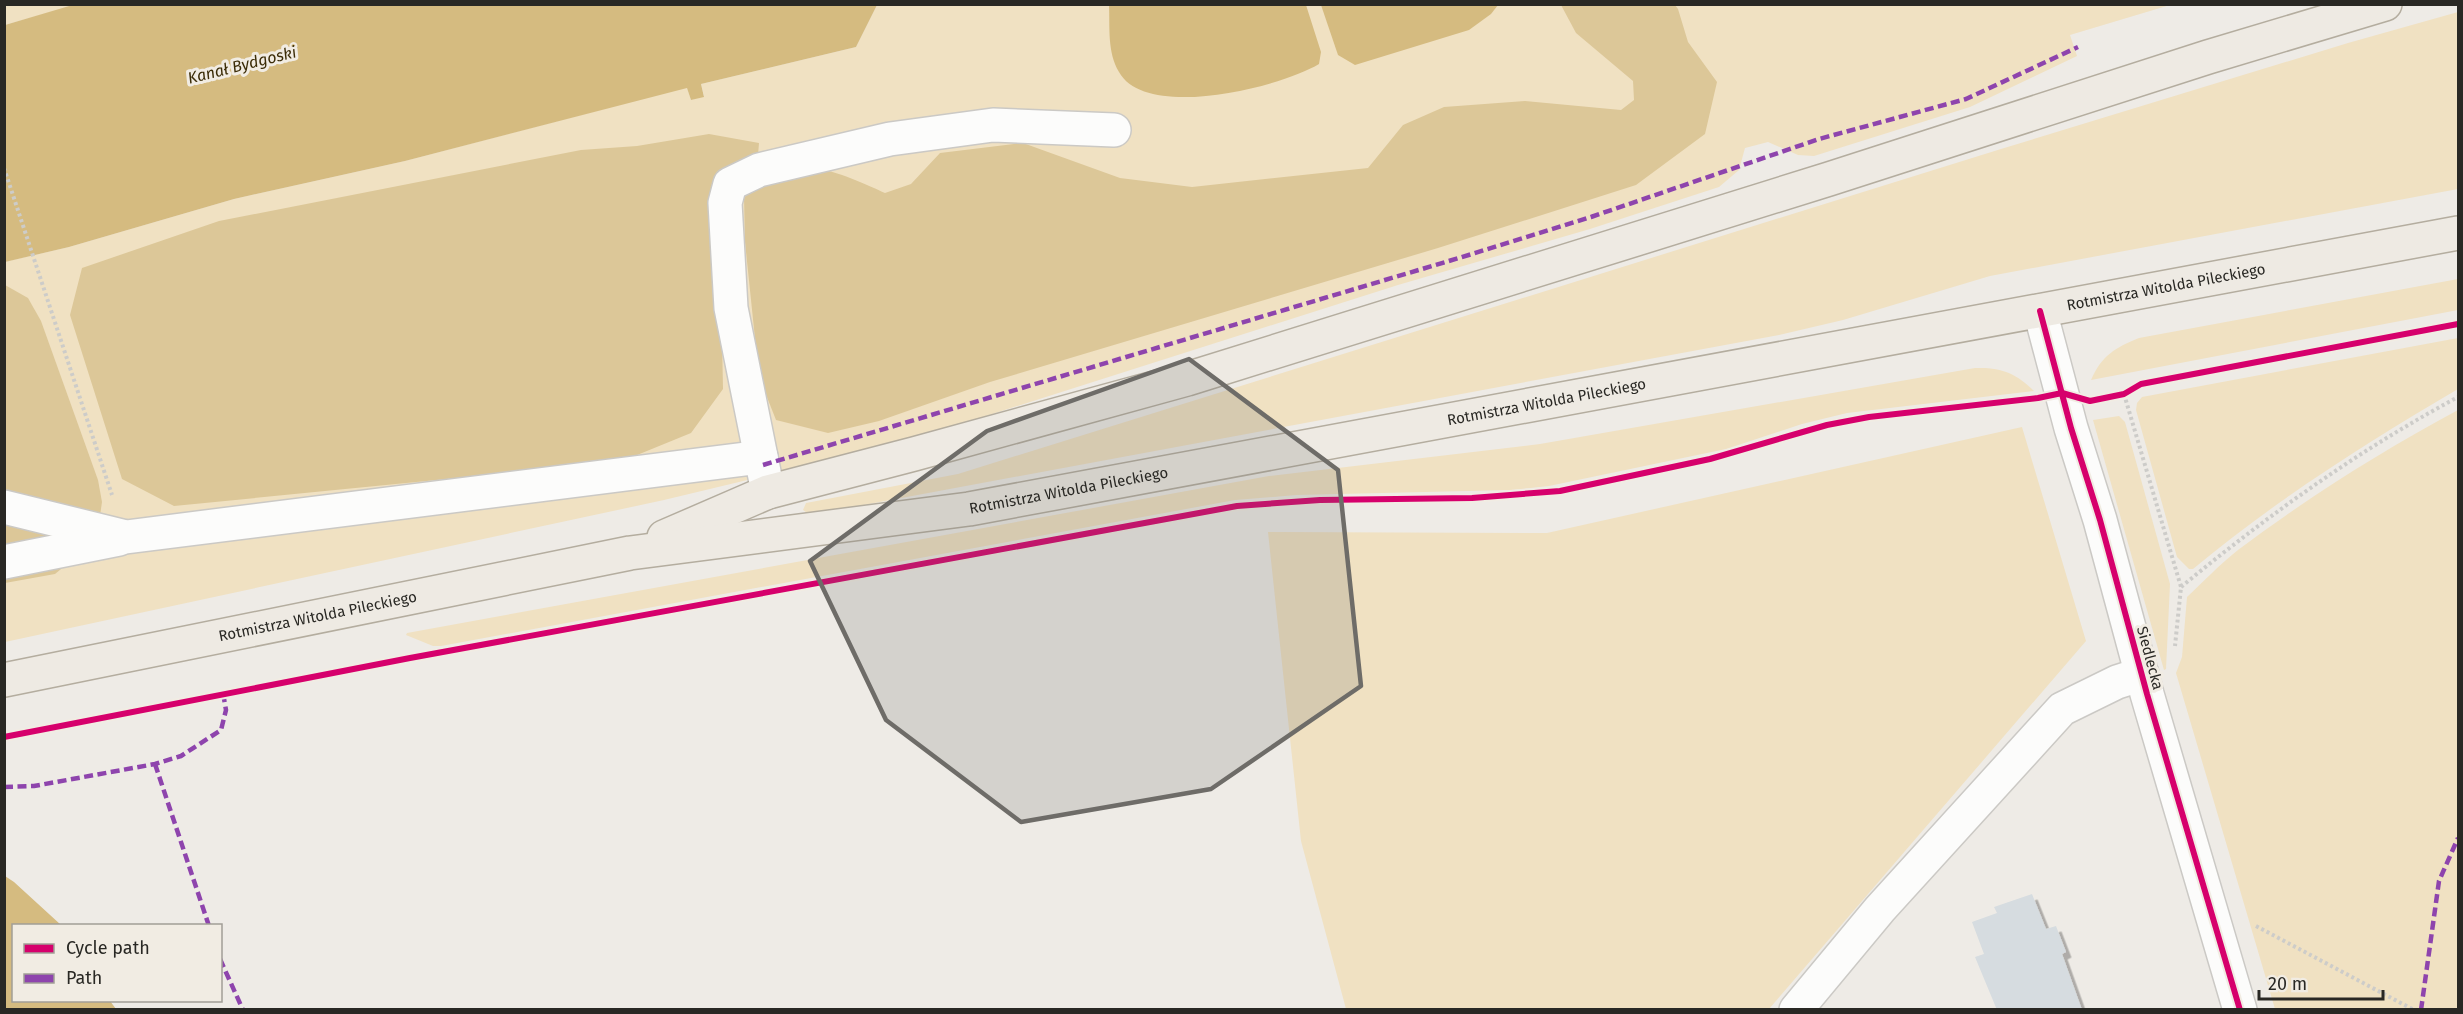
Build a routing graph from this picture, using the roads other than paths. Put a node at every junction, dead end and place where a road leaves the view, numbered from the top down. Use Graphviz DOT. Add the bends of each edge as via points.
graph roads {
  1 [pos="2385,4"];
  2 [pos="1114,130"];
  3 [pos="2458,234"];
  4 [pos="2040,311"];
  5 [pos="761,457"];
  6 [pos="768,492"];
  7 [pos="4,507"];
  8 [pos="126,537"];
  9 [pos="630,553"];
  10 [pos="4,562"];
  11 [pos="4,680"];
  12 [pos="2144,684"];
  13 [pos="1796,1010"];
  14 [pos="2240,1010"];
  1 -- 6 [label="main road, Rotmistrza Witolda Pileckiego" via="1187,379"];
  2 -- 5 [label="street" via="993,125 901,137 759,170 730,184 725,203 732,308"];
  3 -- 4 [label="main road, Rotmistrza Witolda Pileckiego"];
  4 -- 9 [label="main road, Rotmistrza Witolda Pileckiego" via="969,509"];
  4 -- 12 [label="street, Siedlecka"];
  5 -- 6 [label="street"];
  5 -- 8 [label="street"];
  6 -- 9 [label="main road, Rotmistrza Witolda Pileckiego"];
  7 -- 8 [label="street"];
  8 -- 10 [label="street"];
  9 -- 11 [label="main road, Rotmistrza Witolda Pileckiego"];
  12 -- 13 [label="street, Siedlecka" via="2117,682 2062,709 1880,909"];
  12 -- 14 [label="street, Siedlecka"];
}
